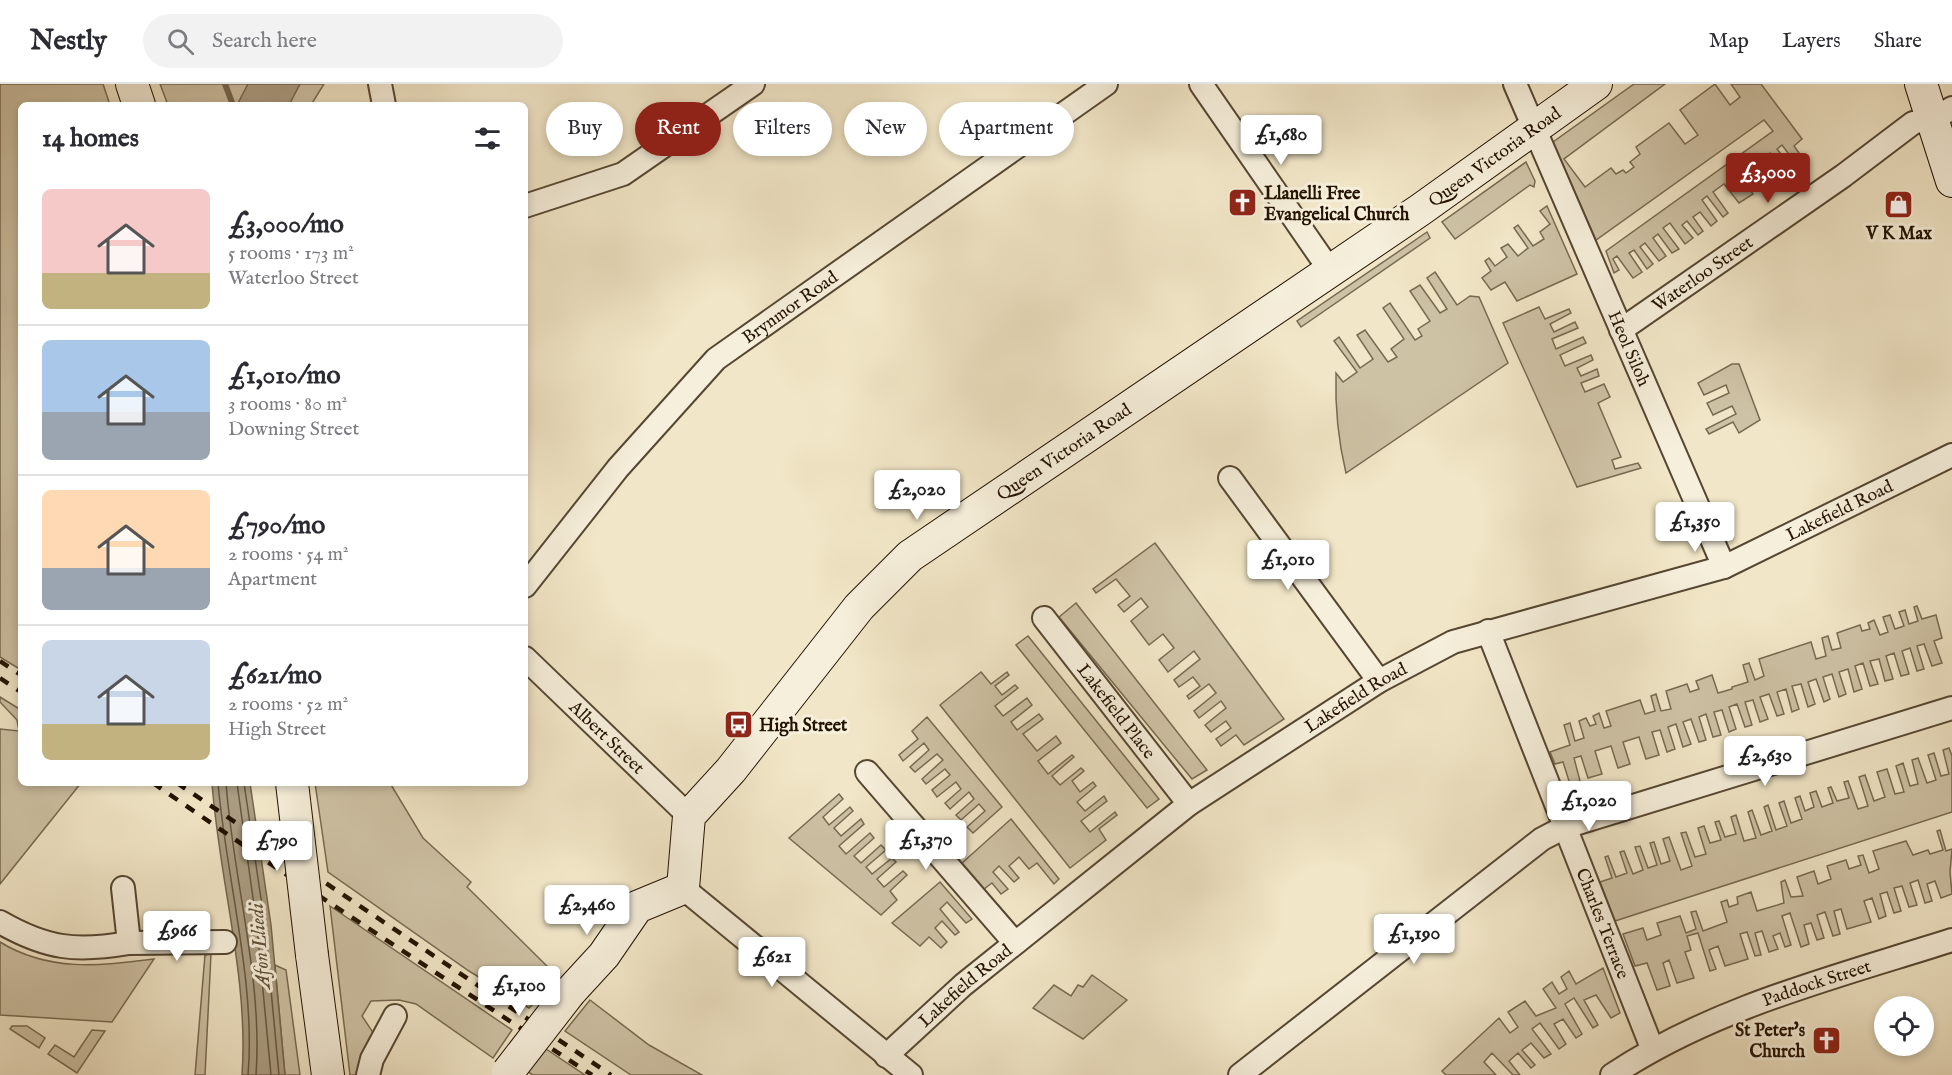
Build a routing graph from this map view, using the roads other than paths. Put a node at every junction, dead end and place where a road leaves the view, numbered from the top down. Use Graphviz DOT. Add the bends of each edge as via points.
graph roads {
  1 [pos="132,84"];
  2 [pos="380,84"];
  3 [pos="753,84"];
  4 [pos="1106,84"];
  5 [pos="1201,84"];
  6 [pos="1515,84"];
  7 [pos="1596,84"];
  8 [pos="1921,84"];
  9 [pos="139,102"];
  10 [pos="383,102"];
  11 [pos="1942,113"];
  12 [pos="1535,130"];
  13 [pos="1952,181"];
  14 [pos="528,205"];
  15 [pos="1329,269"];
  16 [pos="1621,330"];
  17 [pos="1952,455"];
  18 [pos="1230,478"];
  19 [pos="1724,567"];
  20 [pos="528,582"];
  21 [pos="1044,618"];
  22 [pos="1488,631"];
  23 [pos="528,661"];
  24 [pos="1379,681"];
  25 [pos="1952,708"];
  26 [pos="867,772"];
  27 [pos="292,786"];
  28 [pos="1189,804"];
  29 [pos="688,816"];
  30 [pos="1565,828"];
  31 [pos="123,888"];
  32 [pos="684,888"];
  33 [pos="0,922"];
  34 [pos="1952,940"];
  35 [pos="225,942"];
  36 [pos="1015,943"];
  37 [pos="129,944"];
  38 [pos="395,1016"];
  39 [pos="1652,1048"];
  40 [pos="886,1056"];
  41 [pos="507,1073"];
  42 [pos="328,1075"];
  43 [pos="368,1075"];
  44 [pos="911,1075"];
  45 [pos="1240,1075"];
  46 [pos="1612,1075"];
  1 -- 9 [label="street"];
  2 -- 10 [label="street"];
  3 -- 14 [label="street" via="623,174"];
  4 -- 20 [label="street, Brynmor Road" via="716,359 618,468"];
  5 -- 15 [label="street"];
  6 -- 12 [label="street, Heol Siloh"];
  7 -- 12 [label="street, Queen Victoria Road"];
  8 -- 11 [label="street"];
  11 -- 13 [label="street"];
  11 -- 16 [label="street, Waterloo Street" via="1913,123"];
  12 -- 15 [label="street, Queen Victoria Road"];
  12 -- 16 [label="street, Heol Siloh"];
  15 -- 29 [label="street, Queen Victoria Road" via="910,556 860,607 731,770"];
  16 -- 19 [label="street, Heol Siloh"];
  17 -- 19 [label="street, Lakefield Road"];
  18 -- 24 [label="street"];
  19 -- 22 [label="street, Lakefield Road"];
  21 -- 28 [label="street, Lakefield Place"];
  22 -- 24 [label="street, Lakefield Road" via="1453,642"];
  22 -- 30 [label="street, Charles Terrace"];
  23 -- 29 [label="street, Albert Street"];
  24 -- 28 [label="street, Lakefield Road"];
  25 -- 30 [label="street"];
  26 -- 36 [label="street"];
  27 -- 42 [label="street, bridge"];
  28 -- 36 [label="street, Lakefield Road"];
  29 -- 32 [label="street"];
  30 -- 39 [label="street, Charles Terrace"];
  30 -- 45 [label="street" via="1542,839"];
  31 -- 37 [label="street"];
  32 -- 40 [label="street"];
  32 -- 41 [label="street, bridge" via="637,907 604,955"];
  33 -- 37 [label="street" via="26,937 54,946 99,948"];
  34 -- 39 [label="street, Paddock Street" via="1780,994"];
  35 -- 37 [label="street"];
  36 -- 40 [label="street, Lakefield Road"];
  38 -- 43 [label="street" via="372,1059"];
  39 -- 46 [label="street, Paddock Street"];
  40 -- 44 [label="street"];
}
